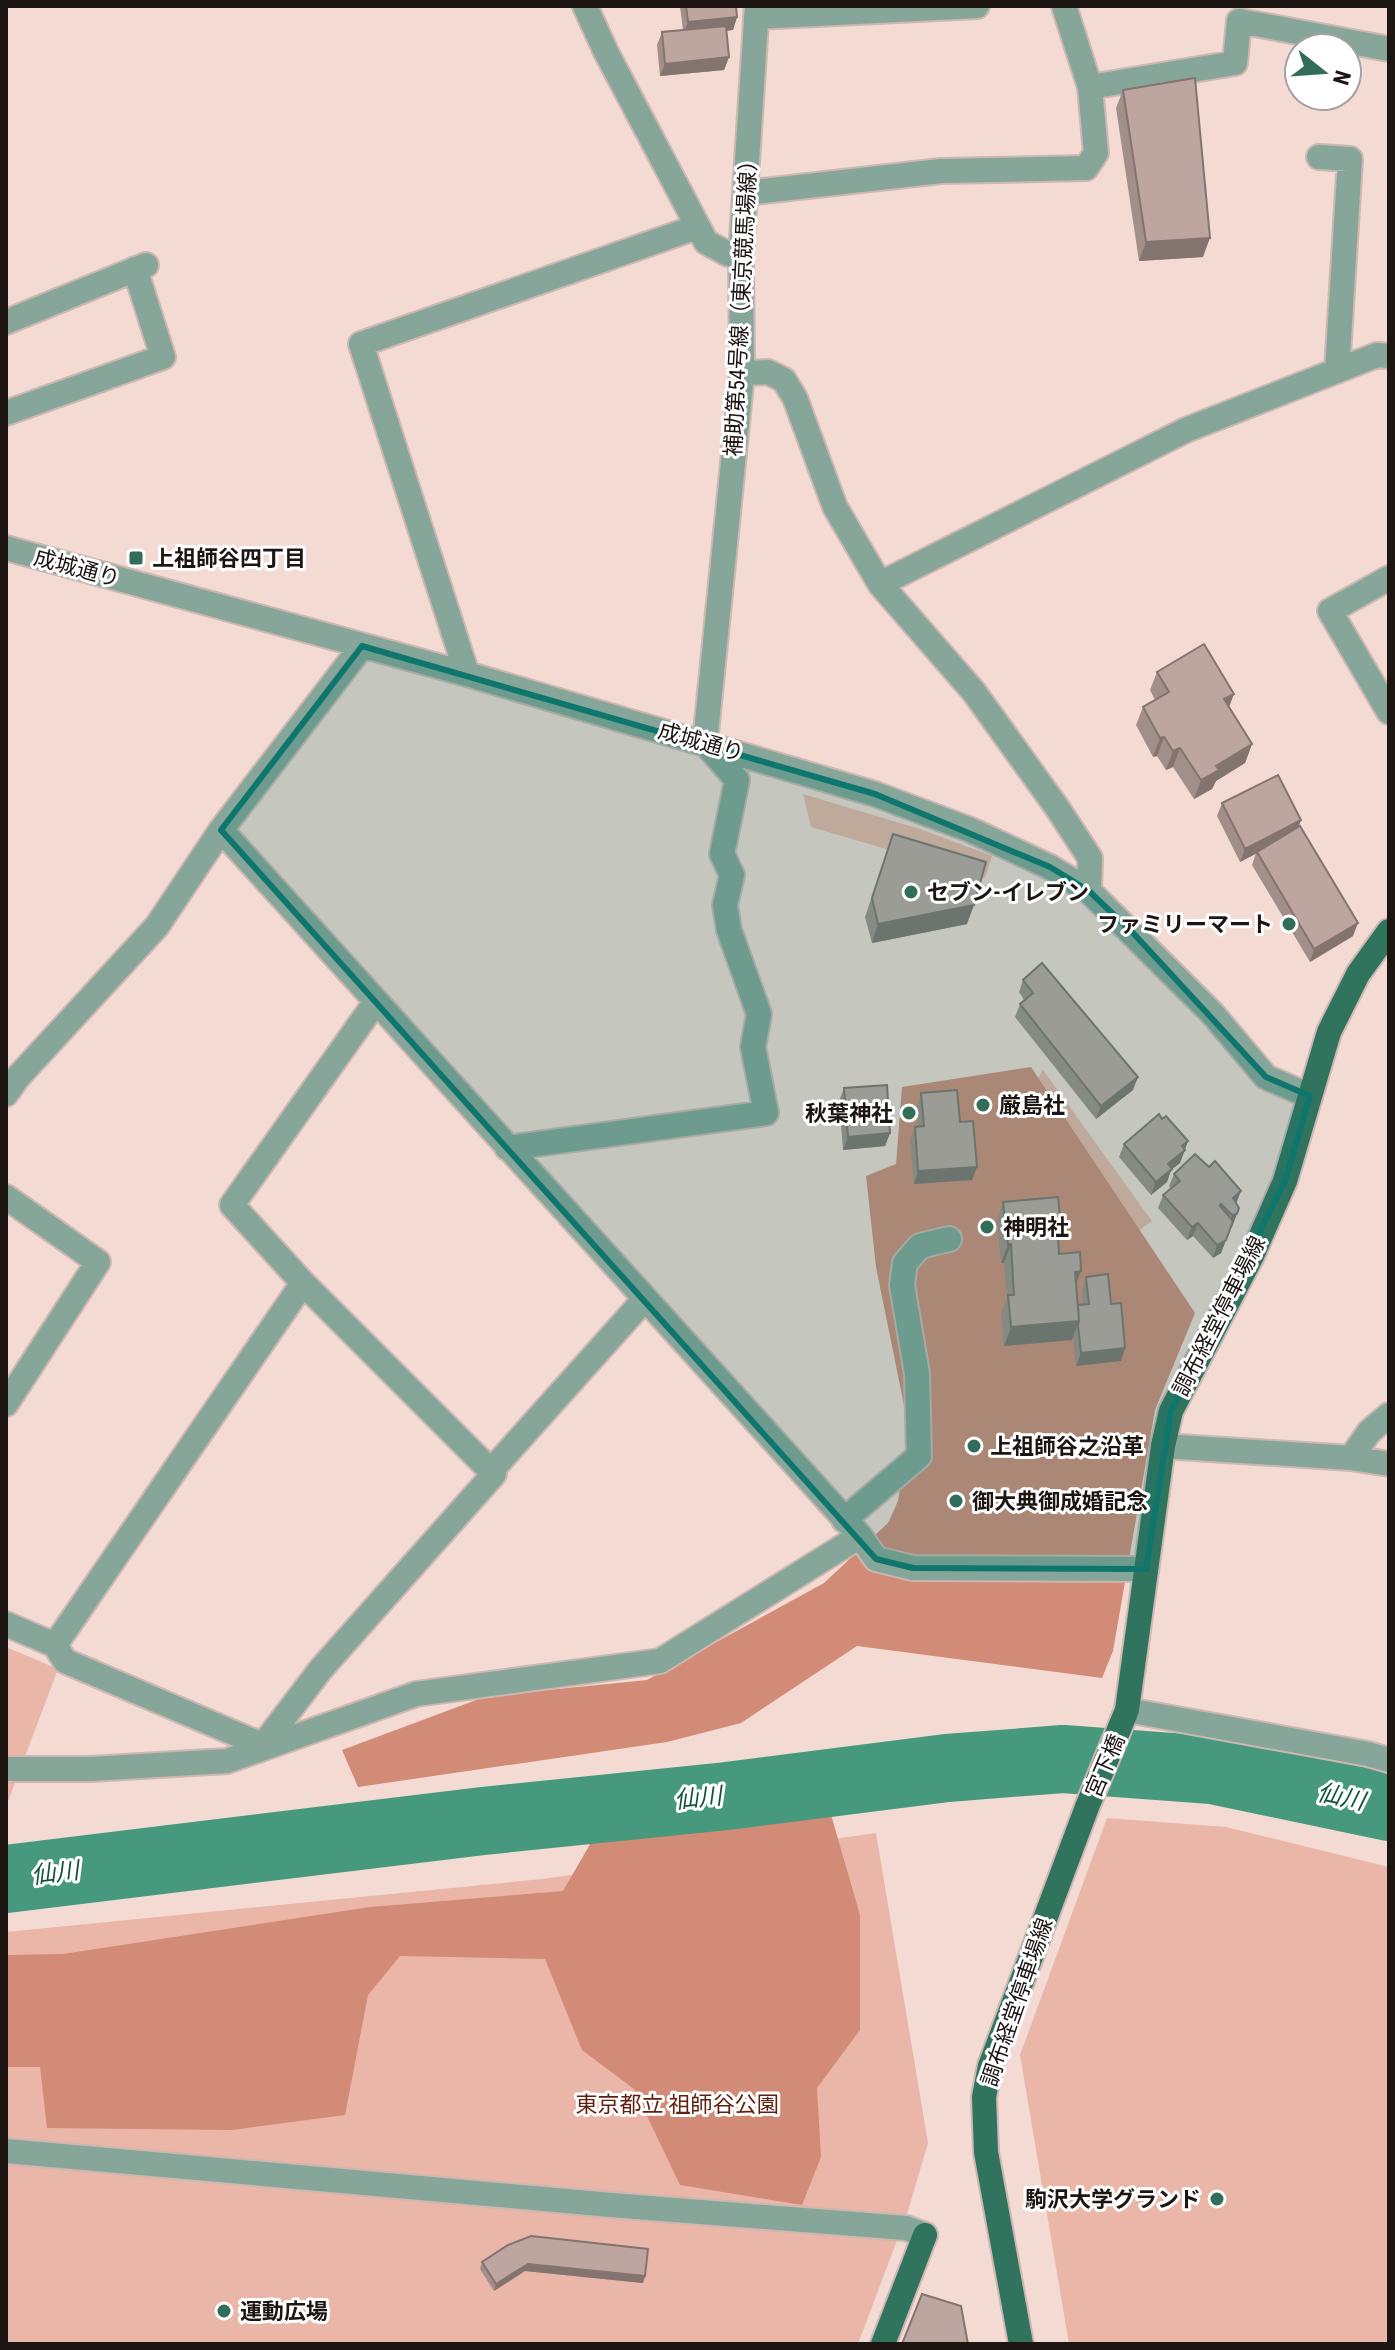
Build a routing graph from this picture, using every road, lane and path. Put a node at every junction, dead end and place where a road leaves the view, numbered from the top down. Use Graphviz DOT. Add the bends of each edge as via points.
graph roads {
  1 [pos="585,6"];
  2 [pos="977,6"];
  3 [pos="1064,6"];
  4 [pos="757,12"];
  5 [pos="1389,49"];
  6 [pos="1090,87"];
  7 [pos="1319,157"];
  8 [pos="745,193"];
  9 [pos="697,227"];
  10 [pos="741,255"];
  11 [pos="6,322"];
  12 [pos="1389,356"];
  13 [pos="1337,371"];
  14 [pos="742,373"];
  15 [pos="6,413"];
  16 [pos="6,548"];
  17 [pos="1389,578"];
  18 [pos="880,584"];
  19 [pos="362,646"];
  20 [pos="467,674"];
  21 [pos="1389,712"];
  22 [pos="705,743"];
  23 [pos="221,830"];
  24 [pos="1089,891"];
  25 [pos="1388,936"];
  26 [pos="375,1003"];
  27 [pos="6,1094"];
  28 [pos="1310,1096"];
  29 [pos="507,1148"];
  30 [pos="6,1197"];
  31 [pos="949,1239"];
  32 [pos="303,1283"];
  33 [pos="644,1300"];
  34 [pos="6,1404"];
  35 [pos="1389,1415"];
  36 [pos="1163,1446"];
  37 [pos="1351,1458"];
  38 [pos="1389,1464"];
  39 [pos="491,1471"];
  40 [pos="852,1528"];
  41 [pos="1146,1569"];
  42 [pos="6,1624"];
  43 [pos="55,1645"];
  44 [pos="1124,1717"];
  45 [pos="260,1749"];
  46 [pos="1389,1760"];
  47 [pos="6,1769"];
  48 [pos="1087,1807"];
  49 [pos="6,2151"];
  50 [pos="925,2235"];
  51 [pos="883,2344"];
  52 [pos="1021,2344"];
  1 -- 9 [label="street"];
  2 -- 4 [label="street"];
  3 -- 6 [label="street"];
  4 -- 8 [label="street, 補助第54号線（東京競馬場線）"];
  5 -- 6 [label="street" via="1239,21 1235,63"];
  6 -- 8 [label="street" via="1096,153 1086,168 941,171"];
  7 -- 13 [label="street" via="1350,159"];
  8 -- 10 [label="street, 補助第54号線（東京競馬場線）"];
  9 -- 10 [label="street" via="715,248"];
  9 -- 20 [label="street" via="361,344"];
  10 -- 14 [label="street, 補助第54号線（東京競馬場線）"];
  11 -- 15 [label="street" via="140,267 163,357"];
  12 -- 13 [label="street" via="1377,355"];
  13 -- 18 [label="street" via="1186,430"];
  14 -- 18 [label="street" via="768,372 784,380 835,507"];
  14 -- 22 [label="street, 補助第54号線（東京競馬場線）"];
  16 -- 19 [label="street, 成城通り"];
  17 -- 21 [label="street" via="1330,611"];
  18 -- 24 [label="street" via="974,692 1058,809 1090,858"];
  19 -- 20 [label="street, 成城通り"];
  19 -- 23 [label="street"];
  20 -- 22 [label="street, 成城通り"];
  22 -- 24 [label="street, 成城通り" via="875,794 971,830"];
  22 -- 29 [label="street" via="737,780 722,854 732,875 725,905 759,1014 753,1047 766,1113"];
  23 -- 26 [label="street"];
  23 -- 27 [label="street" via="157,926"];
  24 -- 28 [label="street, 成城通り" via="1212,1013 1266,1077"];
  25 -- 28 [label="main road, 調布経堂停車場線" via="1358,974 1329,1032"];
  26 -- 29 [label="street"];
  26 -- 32 [label="street" via="232,1205"];
  28 -- 36 [label="main road, 調布経堂停車場線" via="1285,1181 1171,1411"];
  29 -- 33 [label="street"];
  30 -- 34 [label="street" via="98,1262"];
  31 -- 40 [label="street" via="920,1246 905,1263 902,1285 917,1374 919,1456"];
  32 -- 39 [label="street"];
  32 -- 43 [label="street"];
  33 -- 39 [label="street"];
  33 -- 40 [label="street"];
  35 -- 37 [label="street"];
  36 -- 37 [label="street"];
  36 -- 41 [label="main road, 調布経堂停車場線"];
  37 -- 38 [label="street"];
  39 -- 45 [label="street" via="494,1474 321,1669"];
  40 -- 41 [label="street" via="876,1559 913,1568"];
  40 -- 45 [label="street" via="660,1661 416,1694"];
  41 -- 44 [label="main road, 調布経堂停車場線"];
  42 -- 43 [label="street"];
  43 -- 45 [label="street" via="65,1661 255,1742"];
  44 -- 46 [label="street"];
  44 -- 48 [label="main road, 宮下橋"];
  45 -- 47 [label="street" via="227,1761"];
  48 -- 52 [label="main road, 調布経堂停車場線" via="990,2066 984,2097 986,2152"];
  49 -- 50 [label="street" via="906,2228"];
  50 -- 51 [label="main road"];
}
